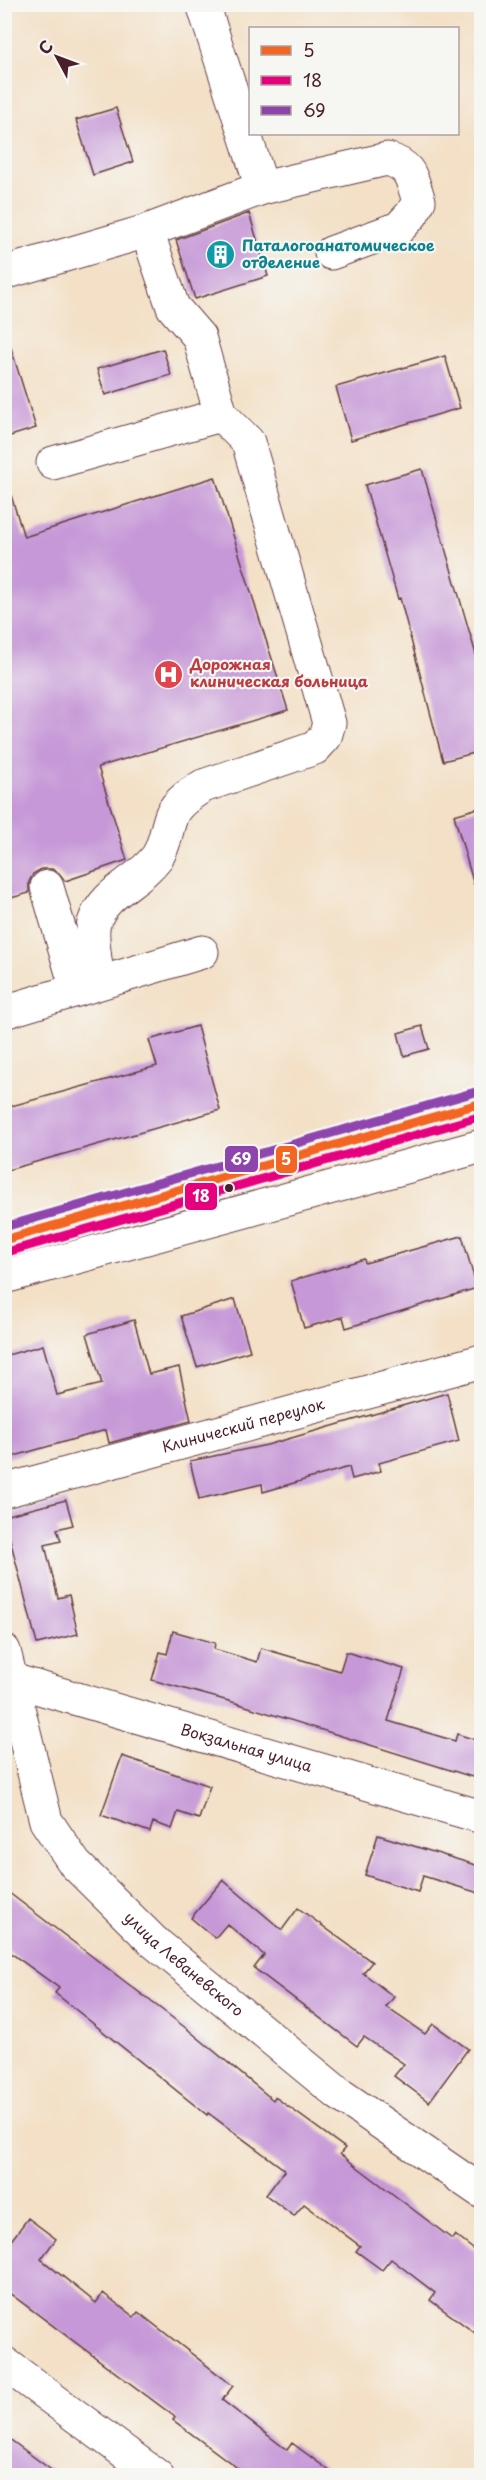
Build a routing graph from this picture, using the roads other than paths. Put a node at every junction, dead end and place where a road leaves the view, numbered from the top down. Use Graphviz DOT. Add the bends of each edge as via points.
graph roads {
  1 [pos="203,4"];
  2 [pos="262,188"];
  3 [pos="147,231"];
  4 [pos="331,253"];
  5 [pos="4,273"];
  6 [pos="221,416"];
  7 [pos="53,463"];
  8 [pos="46,887"];
  9 [pos="202,952"];
  10 [pos="88,987"];
  11 [pos="4,1011"];
  12 [pos="482,1103"];
  13 [pos="482,1146"];
  14 [pos="4,1240"];
  15 [pos="4,1277"];
  16 [pos="482,1361"];
  17 [pos="4,1491"];
  18 [pos="8,1666"];
  19 [pos="482,1818"];
  20 [pos="482,2192"];
  21 [pos="4,2363"];
  22 [pos="157,2475"];
  1 -- 2 [label="street"];
  2 -- 3 [label="street"];
  2 -- 4 [label="street" via="387,159 401,163 409,171 419,201 412,214 399,228"];
  3 -- 5 [label="street"];
  3 -- 6 [label="street" via="173,307 199,337"];
  6 -- 7 [label="street"];
  6 -- 10 [label="street" via="248,442 329,723 325,737 315,748 203,786 187,796 173,812 157,857 112,894 99,910 93,926"];
  8 -- 10 [label="street"];
  9 -- 10 [label="street"];
  10 -- 11 [label="street"];
  12 -- 14 [label="street"];
  13 -- 15 [label="street"];
  16 -- 17 [label="street, Клинический переулок"];
  18 -- 19 [label="street, Вокзальная улица"];
  18 -- 20 [label="street, улица Леваневского" via="46,1821 75,1864 153,1941 339,2094"];
  21 -- 22 [label="street"];
}
